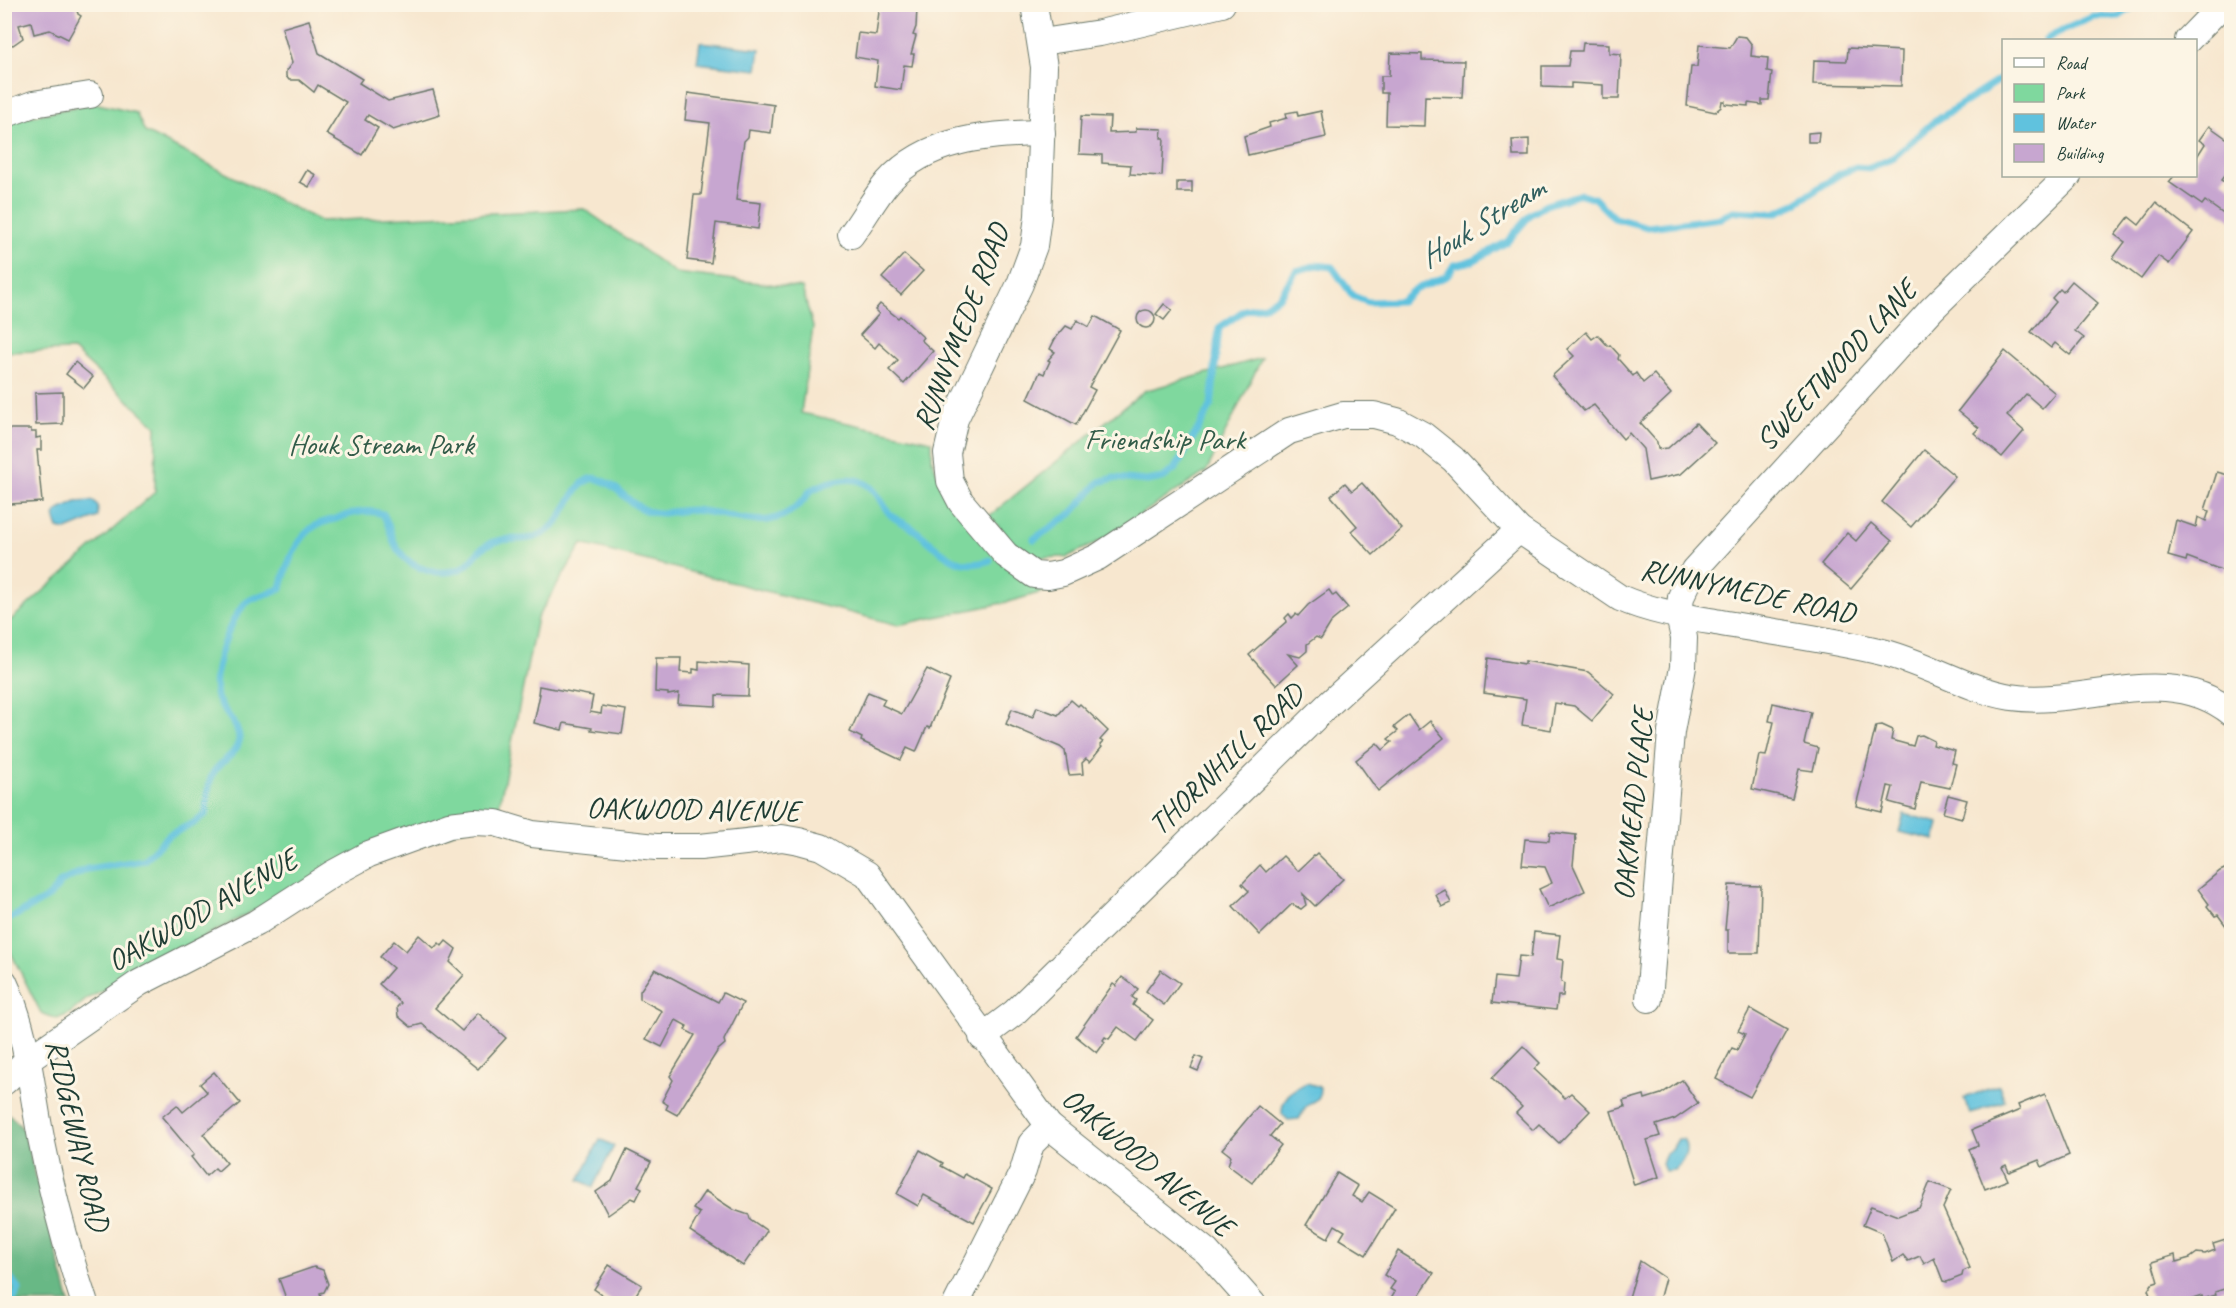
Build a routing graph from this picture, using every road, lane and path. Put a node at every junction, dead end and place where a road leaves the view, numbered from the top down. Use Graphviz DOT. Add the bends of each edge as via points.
graph roads {
  1 [pos="1034,4"];
  2 [pos="1222,4"];
  3 [pos="2223,4"];
  4 [pos="2189,39"];
  5 [pos="1042,42"];
  6 [pos="90,96"];
  7 [pos="4,116"];
  8 [pos="1042,133"];
  9 [pos="2067,177"];
  10 [pos="851,235"];
  11 [pos="1519,530"];
  12 [pos="1679,616"];
  13 [pos="2232,713"];
  14 [pos="4,982"];
  15 [pos="1649,999"];
  16 [pos="982,1037"];
  17 [pos="28,1060"];
  18 [pos="4,1082"];
  19 [pos="1049,1126"];
  20 [pos="85,1304"];
  21 [pos="956,1304"];
  22 [pos="1253,1304"];
  1 -- 5 [label="street, RUNNYMEDE ROAD"];
  2 -- 5 [label="street" via="1100,33"];
  3 -- 4 [label="street"];
  5 -- 8 [label="street, RUNNYMEDE ROAD"];
  6 -- 7 [label="street" via="33,104"];
  8 -- 10 [label="street" via="972,138 921,156 890,180"];
  8 -- 11 [label="street, RUNNYMEDE ROAD" via="1034,246 1020,284 955,419 947,453 950,481 961,502 1014,562 1034,574 1063,573 1098,557 1151,524 1289,431 1343,416 1374,415 1397,421 1423,435 1453,459"];
  9 -- 12 [label="street, SWEETWOOD LANE" via="1932,309 1694,570 1681,597"];
  11 -- 12 [label="street, RUNNYMEDE ROAD" via="1620,598"];
  11 -- 16 [label="street, THORNHILL ROAD" via="1329,704 1014,1013"];
  12 -- 13 [label="street, RUNNYMEDE ROAD" via="1880,651 2010,696 2036,698 2147,686 2205,697"];
  12 -- 15 [label="street, OAKMEAD PLACE" via="1684,638 1683,667 1671,732"];
  14 -- 17 [label="street, RIDGEWAY ROAD" via="14,1003"];
  16 -- 17 [label="street, OAKWOOD AVENUE" via="877,885 855,864 821,847 782,838 700,847 644,846 532,834 496,823 475,822 449,825 369,854 256,923 139,983"];
  16 -- 19 [label="street, OAKWOOD AVENUE"];
  17 -- 18 [label="street, OAKWOOD AVENUE"];
  17 -- 20 [label="street, RIDGEWAY ROAD" via="42,1141"];
  19 -- 21 [label="street" via="1031,1144 1023,1171"];
  19 -- 22 [label="street, OAKWOOD AVENUE" via="1207,1252"];
}
